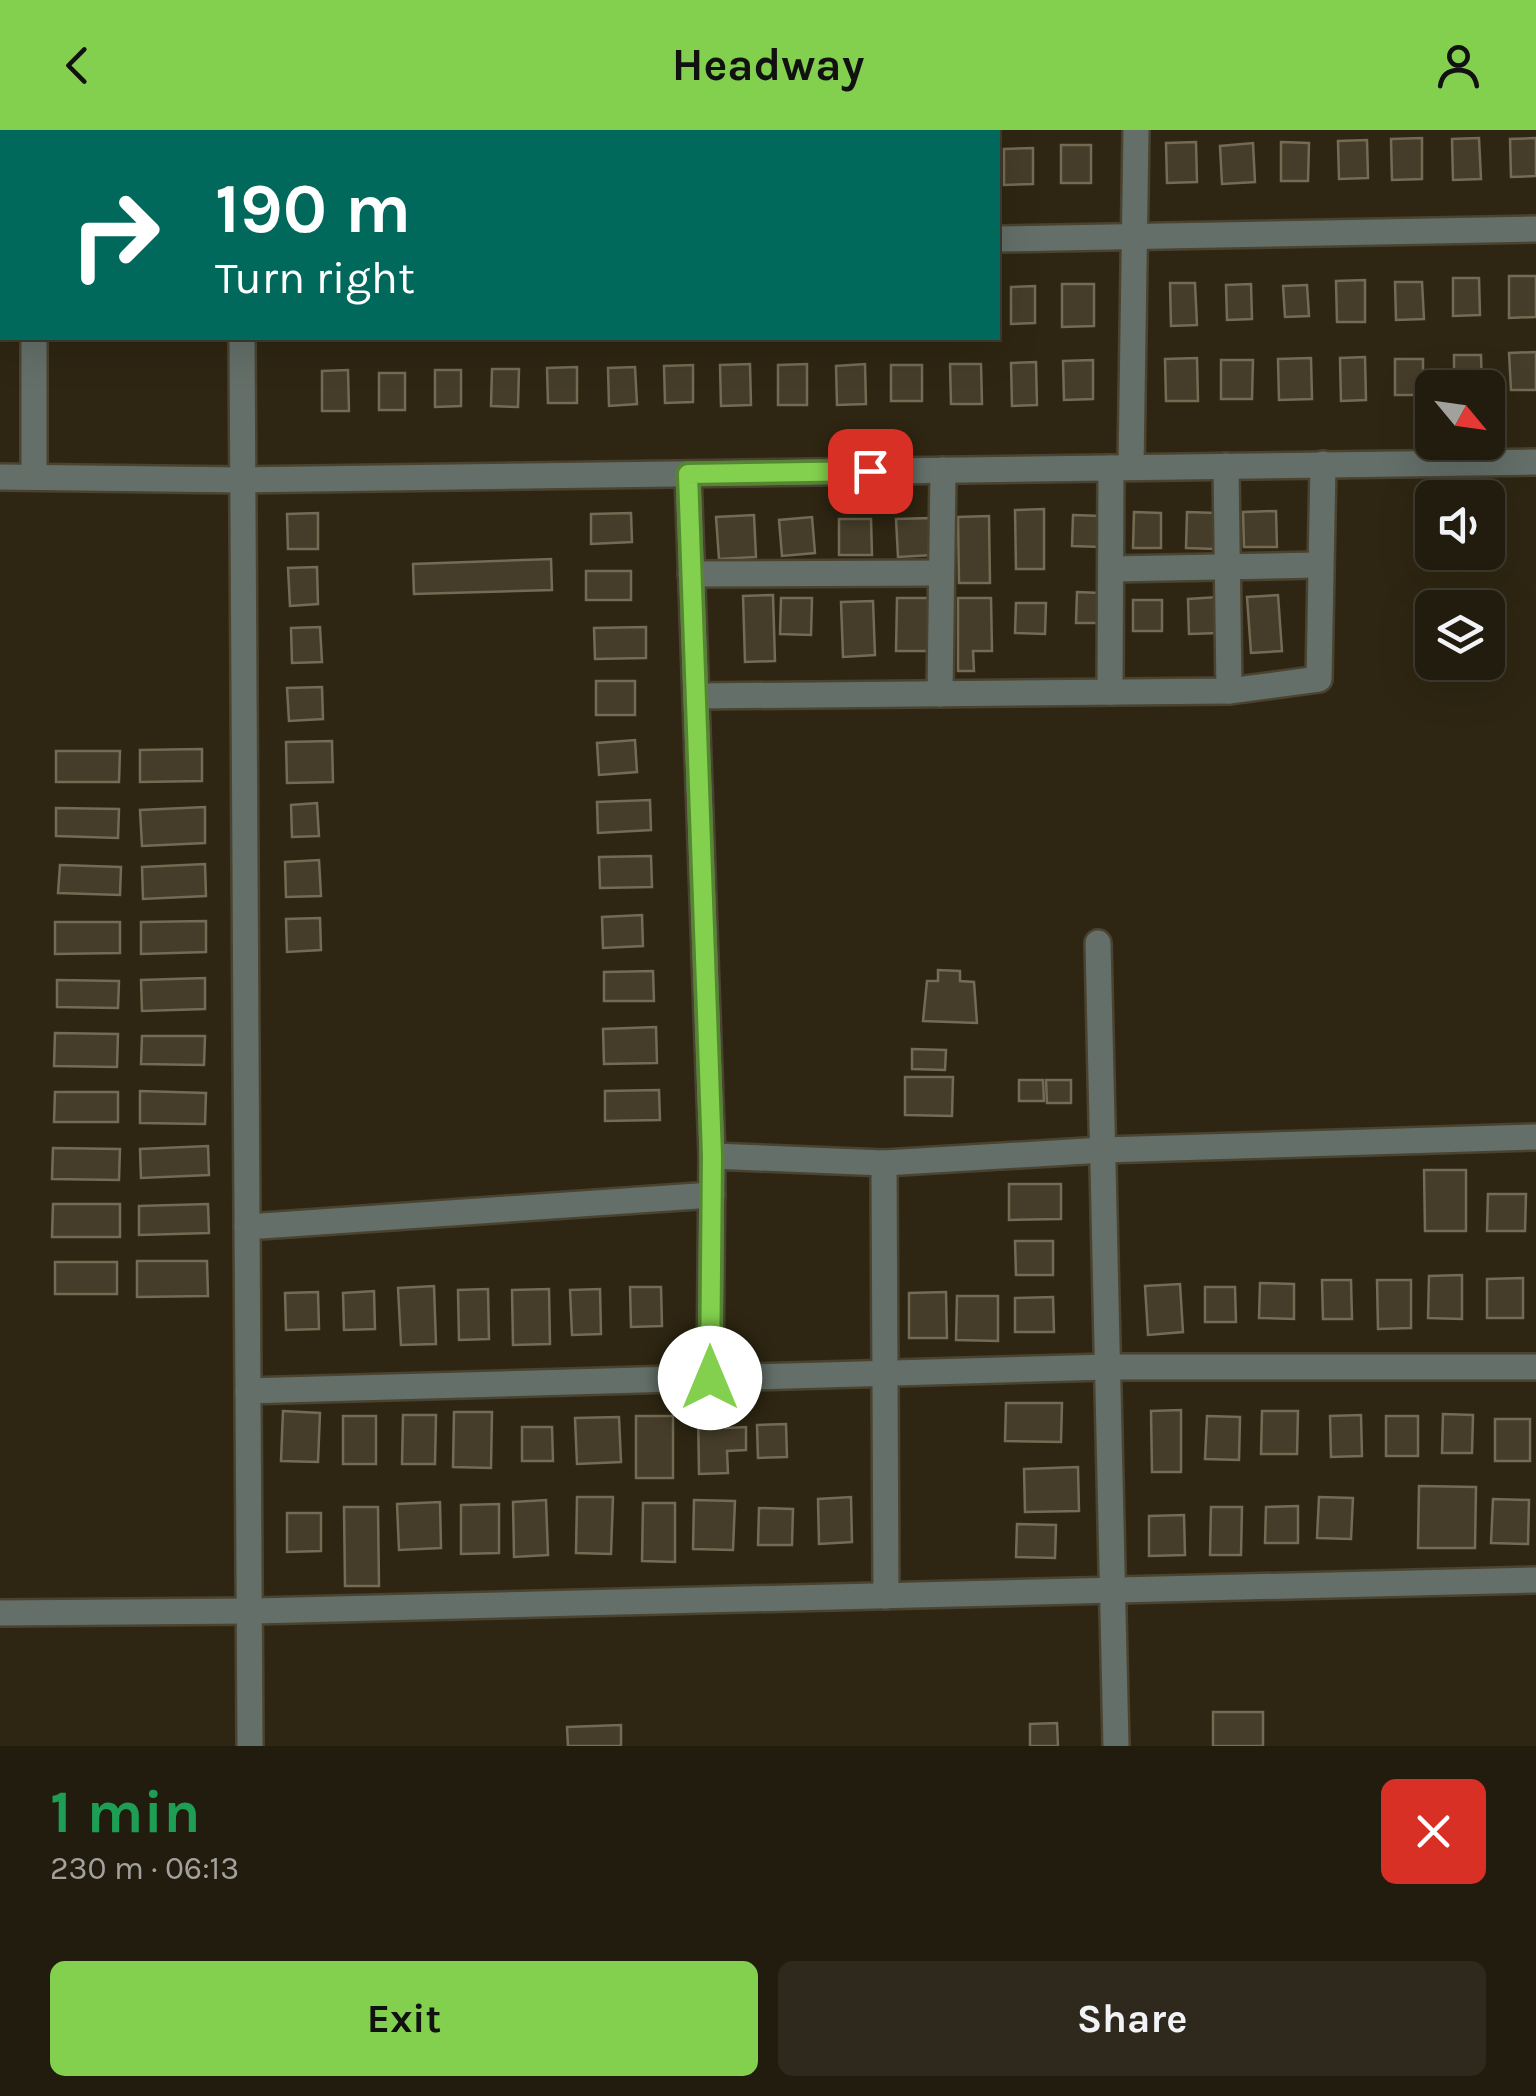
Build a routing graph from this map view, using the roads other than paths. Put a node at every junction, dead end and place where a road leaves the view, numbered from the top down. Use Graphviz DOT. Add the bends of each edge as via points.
graph roads {
  1 [pos="1136,130"];
  2 [pos="1536,229"];
  3 [pos="1138,236"];
  4 [pos="1000,239"];
  5 [pos="34,340"];
  6 [pos="242,340"];
  7 [pos="1536,462"];
  8 [pos="1323,464"];
  9 [pos="1226,466"];
  10 [pos="1121,467"];
  11 [pos="943,470"];
  12 [pos="688,474"];
  13 [pos="0,477"];
  14 [pos="34,477"];
  15 [pos="243,480"];
  16 [pos="1318,566"];
  17 [pos="1230,568"];
  18 [pos="1111,570"];
  19 [pos="691,574"];
  20 [pos="941,574"];
  21 [pos="1230,690"];
  22 [pos="1110,692"];
  23 [pos="940,694"];
  24 [pos="696,696"];
  25 [pos="1098,943"];
  26 [pos="1536,1137"];
  27 [pos="1102,1150"];
  28 [pos="712,1156"];
  29 [pos="884,1163"];
  30 [pos="712,1195"];
  31 [pos="247,1227"];
  32 [pos="1108,1367"];
  33 [pos="1536,1367"];
  34 [pos="886,1373"];
  35 [pos="710,1378"];
  36 [pos="248,1391"];
  37 [pos="1536,1580"];
  38 [pos="1112,1590"];
  39 [pos="886,1596"];
  40 [pos="250,1612"];
  41 [pos="0,1613"];
  42 [pos="250,1746"];
  43 [pos="1116,1746"];
  1 -- 3 [label="street"];
  2 -- 3 [label="street"];
  3 -- 4 [label="street"];
  3 -- 10 [label="street"];
  5 -- 14 [label="street"];
  6 -- 15 [label="street"];
  7 -- 8 [label="street"];
  8 -- 9 [label="street"];
  8 -- 16 [label="street"];
  9 -- 10 [label="street"];
  9 -- 17 [label="street"];
  10 -- 11 [label="street"];
  10 -- 18 [label="street"];
  11 -- 12 [label="street"];
  11 -- 20 [label="street"];
  12 -- 15 [label="street"];
  12 -- 19 [label="street"];
  13 -- 14 [label="street"];
  14 -- 15 [label="street"];
  15 -- 31 [label="street"];
  16 -- 17 [label="street"];
  16 -- 21 [label="street" via="1319,679"];
  17 -- 18 [label="street"];
  17 -- 21 [label="street"];
  18 -- 22 [label="street"];
  19 -- 20 [label="street"];
  19 -- 24 [label="street"];
  20 -- 23 [label="street"];
  21 -- 22 [label="street"];
  22 -- 23 [label="street"];
  23 -- 24 [label="street"];
  24 -- 28 [label="street"];
  25 -- 27 [label="street"];
  26 -- 27 [label="street"];
  27 -- 29 [label="street"];
  27 -- 32 [label="street"];
  28 -- 29 [label="street"];
  28 -- 30 [label="street"];
  29 -- 34 [label="street"];
  30 -- 31 [label="street"];
  30 -- 35 [label="street"];
  31 -- 36 [label="street"];
  32 -- 33 [label="street"];
  32 -- 34 [label="street"];
  32 -- 38 [label="street"];
  34 -- 35 [label="street"];
  34 -- 39 [label="street"];
  35 -- 36 [label="street"];
  36 -- 40 [label="street"];
  37 -- 38 [label="street"];
  38 -- 39 [label="street"];
  38 -- 43 [label="street"];
  39 -- 40 [label="street"];
  40 -- 41 [label="street"];
  40 -- 42 [label="street"];
}
